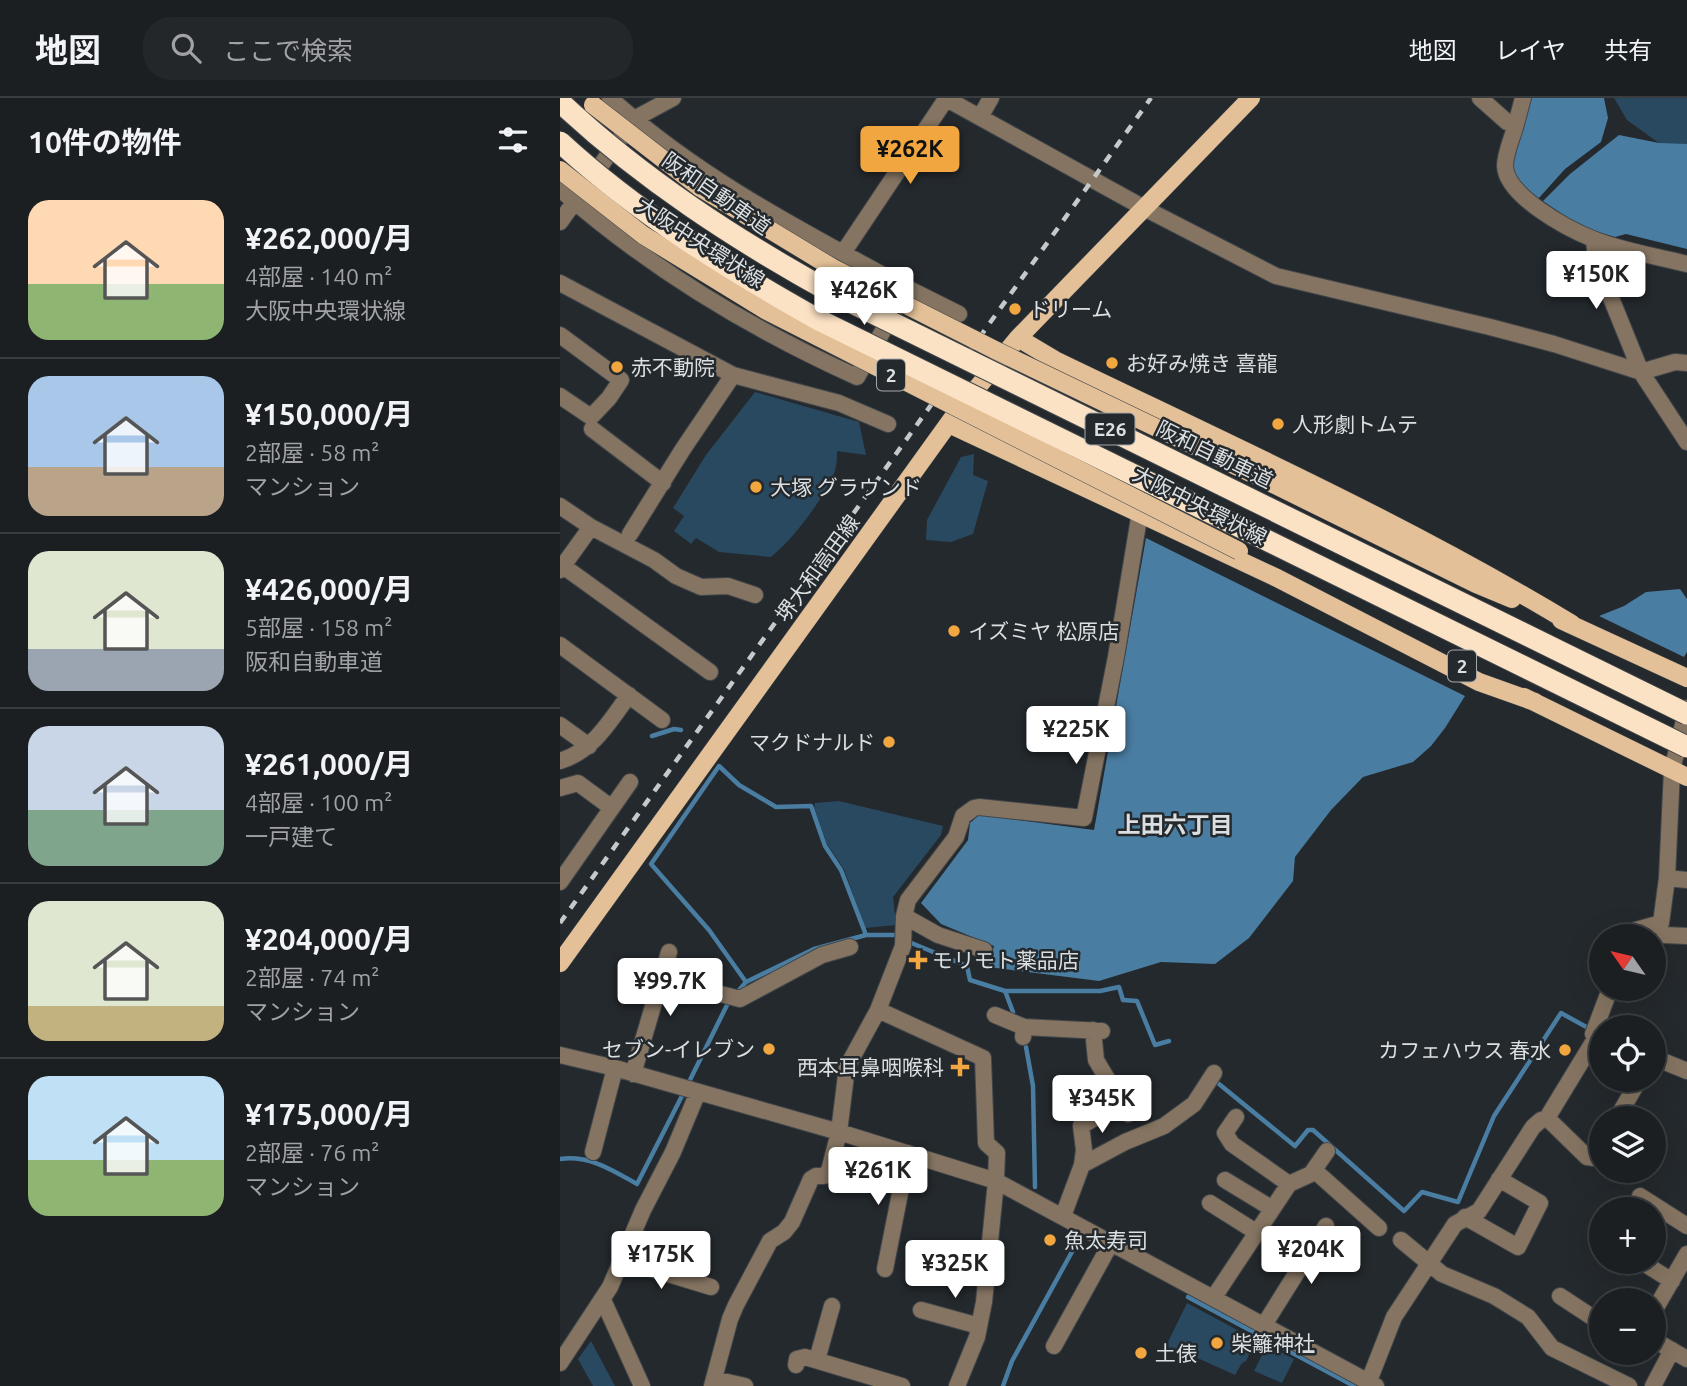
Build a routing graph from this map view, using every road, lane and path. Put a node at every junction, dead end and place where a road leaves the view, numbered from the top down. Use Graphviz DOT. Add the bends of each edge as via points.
graph roads {
  1 [pos="610,98"];
  2 [pos="673,98"];
  3 [pos="945,98"];
  4 [pos="991,98"];
  5 [pos="1251,98"];
  6 [pos="1480,98"];
  7 [pos="1523,98"];
  8 [pos="590,101"];
  9 [pos="560,102"];
  10 [pos="979,117"];
  11 [pos="634,119"];
  12 [pos="1516,124"];
  13 [pos="560,142"];
  14 [pos="560,170"];
  15 [pos="560,189"];
  16 [pos="573,201"];
  17 [pos="1144,208"];
  18 [pos="560,222"];
  19 [pos="1594,240"];
  20 [pos="843,253"];
  21 [pos="1687,264"];
  22 [pos="560,283"];
  23 [pos="907,288"];
  24 [pos="959,314"];
  25 [pos="1018,338"];
  26 [pos="563,343"];
  27 [pos="1687,363"];
  28 [pos="1641,372"];
  29 [pos="733,375"];
  30 [pos="852,375"];
  31 [pos="560,396"];
  32 [pos="839,403"];
  33 [pos="888,424"];
  34 [pos="948,424"];
  35 [pos="592,429"];
  36 [pos="1687,442"];
  37 [pos="663,483"];
  38 [pos="560,506"];
  39 [pos="1140,512"];
  40 [pos="592,527"];
  41 [pos="630,534"];
  42 [pos="562,568"];
  43 [pos="755,595"];
  44 [pos="1572,624"];
  45 [pos="560,645"];
  46 [pos="710,672"];
  47 [pos="1687,678"];
  48 [pos="629,695"];
  49 [pos="1535,702"];
  50 [pos="1687,708"];
  51 [pos="1687,714"];
  52 [pos="662,720"];
  53 [pos="560,725"];
  54 [pos="589,746"];
  55 [pos="1687,747"];
  56 [pos="560,761"];
  57 [pos="1679,774"];
  58 [pos="630,782"];
  59 [pos="560,788"];
  60 [pos="612,808"];
  61 [pos="1667,878"];
  62 [pos="1687,880"];
  63 [pos="560,882"];
  64 [pos="904,916"];
  65 [pos="1657,924"];
  66 [pos="1666,935"];
  67 [pos="1687,936"];
  68 [pos="850,947"];
  69 [pos="984,950"];
  70 [pos="669,952"];
  71 [pos="560,963"];
  72 [pos="662,979"];
  73 [pos="878,1010"];
  74 [pos="995,1016"];
  75 [pos="1589,1049"];
  76 [pos="560,1055"];
  77 [pos="1666,1062"];
  78 [pos="614,1068"];
  79 [pos="1687,1071"];
  80 [pos="1214,1073"];
  81 [pos="634,1074"];
  82 [pos="696,1091"];
  83 [pos="1236,1117"];
  84 [pos="1547,1118"];
  85 [pos="839,1132"];
  86 [pos="1327,1151"];
  87 [pos="593,1152"];
  88 [pos="908,1153"];
  89 [pos="1589,1157"];
  90 [pos="1082,1165"];
  91 [pos="1314,1170"];
  92 [pos="1499,1179"];
  93 [pos="1225,1180"];
  94 [pos="996,1181"];
  95 [pos="1289,1184"];
  96 [pos="1640,1196"];
  97 [pos="1210,1203"];
  98 [pos="1271,1208"];
  99 [pos="1063,1216"];
  100 [pos="1465,1217"];
  101 [pos="1326,1226"];
  102 [pos="1687,1226"];
  103 [pos="1379,1228"];
  104 [pos="1256,1232"];
  105 [pos="1401,1240"];
  106 [pos="1111,1243"];
  107 [pos="1687,1254"];
  108 [pos="622,1260"];
  109 [pos="948,1263"];
  110 [pos="1429,1263"];
  111 [pos="884,1269"];
  112 [pos="986,1269"];
  113 [pos="1661,1274"];
  114 [pos="1672,1281"];
  115 [pos="711,1287"];
  116 [pos="1666,1291"];
  117 [pos="1560,1296"];
  118 [pos="1214,1297"];
  119 [pos="603,1300"];
  120 [pos="832,1306"];
  121 [pos="921,1310"];
  122 [pos="1589,1315"];
  123 [pos="1264,1325"];
  124 [pos="979,1326"];
  125 [pos="1054,1346"];
  126 [pos="1666,1347"];
  127 [pos="1672,1350"];
  128 [pos="1687,1359"];
  129 [pos="817,1360"];
  130 [pos="560,1363"];
  131 [pos="796,1365"];
  132 [pos="713,1382"];
  133 [pos="1371,1385"];
  134 [pos="642,1386"];
  135 [pos="745,1386"];
  136 [pos="902,1386"];
  137 [pos="957,1386"];
  138 [pos="1629,1386"];
  139 [pos="1653,1386"];
  1 -- 11 [label="street"];
  2 -- 11 [label="street"];
  3 -- 10 [label="street"];
  3 -- 20 [label="street"];
  4 -- 10 [label="street"];
  5 -- 17 [label="main road, 堺大和高田線"];
  6 -- 12 [label="street" via="1507,122"];
  7 -- 12 [label="street"];
  8 -- 44 [label="main road, bridge" via="699,187 833,268 1476,584"];
  9 -- 51 [label="highway, 阪和自動車道 / E26, bridge" via="695,210 834,294"];
  10 -- 17 [label="street"];
  11 -- 16 [label="street"];
  11 -- 20 [label="street" via="708,174"];
  12 -- 19 [label="street" via="1505,166 1510,181 1521,196"];
  13 -- 55 [label="highway, E26, bridge" via="683,237 819,320"];
  14 -- 49 [label="main road, 大阪中央環状線 / 2, bridge" via="643,235 767,311"];
  15 -- 16 [label="street"];
  16 -- 18 [label="street"];
  16 -- 30 [label="street" via="659,265 759,327"];
  17 -- 25 [label="main road, 堺大和高田線"];
  17 -- 28 [label="street" via="1276,276 1554,344"];
  19 -- 21 [label="street"];
  19 -- 28 [label="street" via="1596,261"];
  20 -- 23 [label="street"];
  22 -- 29 [label="street"];
  23 -- 24 [label="street"];
  23 -- 30 [label="street" via="857,377"];
  25 -- 34 [label="main road, 堺大和高田線"];
  25 -- 44 [label="main road" via="1506,584"];
  26 -- 31 [label="street" via="621,380 591,417"];
  27 -- 28 [label="street"];
  28 -- 36 [label="street"];
  29 -- 32 [label="street"];
  29 -- 37 [label="street"];
  30 -- 32 [label="street"];
  32 -- 33 [label="street"];
  34 -- 39 [label="main road"];
  34 -- 71 [label="main road, 堺大和高田線"];
  35 -- 37 [label="street"];
  37 -- 41 [label="street"];
  38 -- 40 [label="street"];
  39 -- 49 [label="main road" via="1479,682"];
  39 -- 64 [label="street" via="1084,818 974,808 963,816 956,837 908,900"];
  40 -- 42 [label="street"];
  40 -- 43 [label="street" via="701,587 728,586"];
  42 -- 46 [label="street"];
  44 -- 47 [label="main road"];
  45 -- 48 [label="street"];
  48 -- 52 [label="street"];
  48 -- 54 [label="street"];
  49 -- 57 [label="main road, 大阪中央環状線 / 2"];
  50 -- 57 [label="street"];
  53 -- 54 [label="street"];
  54 -- 56 [label="street"];
  57 -- 61 [label="street"];
  58 -- 60 [label="street"];
  59 -- 60 [label="street" via="578,783"];
  60 -- 63 [label="street"];
  61 -- 62 [label="street"];
  61 -- 65 [label="street"];
  64 -- 69 [label="street" via="938,935"];
  64 -- 73 [label="street" via="903,946"];
  66 -- 67 [label="street"];
  68 -- 72 [label="street" via="822,955 740,999"];
  70 -- 72 [label="street"];
  72 -- 81 [label="street"];
  73 -- 85 [label="street" via="847,1067"];
  73 -- 94 [label="street" via="984,1058 986,1143 997,1153"];
  74 -- 90 [label="street" via="1023,1032 1099,1031 1096,1060 1125,1108 1081,1126"];
  75 -- 84 [label="street"];
  76 -- 78 [label="street"];
  77 -- 79 [label="street"];
  78 -- 81 [label="street"];
  78 -- 87 [label="street"];
  80 -- 90 [label="street" via="1194,1104 1164,1126"];
  81 -- 82 [label="street"];
  82 -- 85 [label="street"];
  82 -- 108 [label="street"];
  83 -- 95 [label="street" via="1220,1131 1231,1144"];
  84 -- 89 [label="street"];
  84 -- 92 [label="street" via="1533,1127"];
  85 -- 88 [label="street"];
  85 -- 132 [label="street" via="829,1171 807,1184 792,1222 770,1241 736,1306"];
  86 -- 91 [label="street"];
  88 -- 94 [label="street"];
  88 -- 111 [label="street"];
  90 -- 99 [label="street"];
  91 -- 95 [label="street"];
  91 -- 103 [label="street"];
  92 -- 100 [label="street" via="1479,1211"];
  92 -- 100 [label="street" via="1540,1203 1518,1247"];
  93 -- 98 [label="street"];
  94 -- 99 [label="street"];
  94 -- 112 [label="street"];
  95 -- 98 [label="street"];
  96 -- 102 [label="street"];
  97 -- 104 [label="street"];
  98 -- 104 [label="street"];
  99 -- 106 [label="street"];
  100 -- 110 [label="street" via="1455,1224"];
  101 -- 123 [label="street"];
  104 -- 118 [label="street"];
  105 -- 110 [label="street"];
  106 -- 118 [label="street"];
  106 -- 125 [label="street"];
  107 -- 114 [label="street"];
  108 -- 115 [label="street"];
  108 -- 119 [label="street"];
  109 -- 112 [label="street"];
  110 -- 133 [label="street" via="1394,1317"];
  110 -- 138 [label="street" via="1528,1317 1557,1351"];
  112 -- 124 [label="street"];
  113 -- 114 [label="street"];
  114 -- 116 [label="street"];
  117 -- 122 [label="street"];
  118 -- 123 [label="street"];
  119 -- 130 [label="street"];
  119 -- 134 [label="street"];
  120 -- 129 [label="street"];
  121 -- 124 [label="street"];
  123 -- 133 [label="street"];
  124 -- 137 [label="street"];
  126 -- 127 [label="street"];
  127 -- 128 [label="street"];
  127 -- 139 [label="street"];
  129 -- 131 [label="street" via="805,1357 797,1359"];
  129 -- 136 [label="street"];
  132 -- 135 [label="street"];
}
